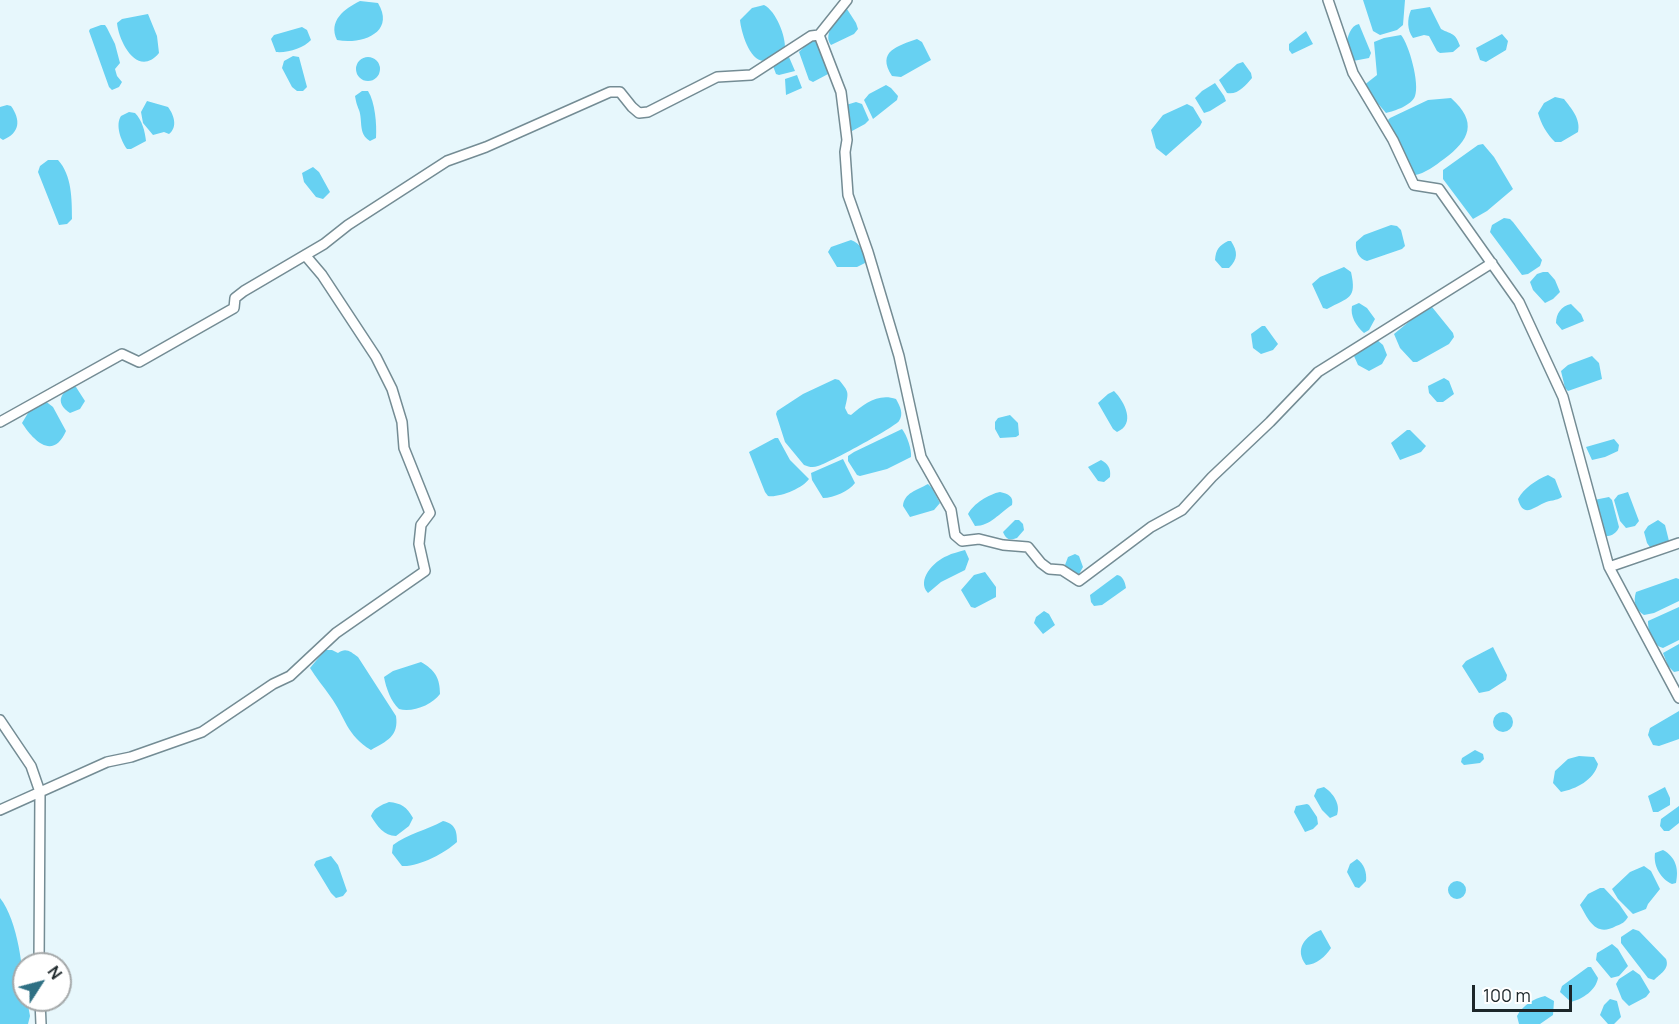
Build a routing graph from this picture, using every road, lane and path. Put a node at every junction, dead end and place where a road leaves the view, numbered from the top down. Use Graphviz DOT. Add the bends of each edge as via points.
graph roads {
  1 [pos="847,0"];
  2 [pos="1328,0"];
  3 [pos="819,35"];
  4 [pos="305,255"];
  5 [pos="1492,263"];
  6 [pos="0,422"];
  7 [pos="1679,543"];
  8 [pos="1609,567"];
  9 [pos="1679,698"];
  10 [pos="0,720"];
  11 [pos="40,792"];
  12 [pos="0,810"];
  13 [pos="39,952"];
  1 -- 3 [label="street"];
  2 -- 5 [label="street" via="1353,73 1393,140 1414,185 1439,189"];
  3 -- 4 [label="street" via="751,75 717,77 648,112 639,113 620,92 610,92 447,161"];
  3 -- 5 [label="street" via="840,92 847,140 848,195 899,356 921,457 951,510 955,535 962,541 980,539 1029,547 1049,569 1062,570 1079,581 1151,527 1182,510 1318,372"];
  4 -- 6 [label="street" via="244,291 235,298 234,308 139,362 122,354"];
  4 -- 11 [label="street" via="376,357 392,389 402,422 404,448 430,513 421,525 419,544 424,571 336,633 290,676 201,732 107,762"];
  5 -- 8 [label="street" via="1519,302 1563,397"];
  7 -- 8 [label="street"];
  8 -- 9 [label="street"];
  10 -- 11 [label="street" via="31,766"];
  11 -- 12 [label="street"];
  11 -- 13 [label="street"];
}
